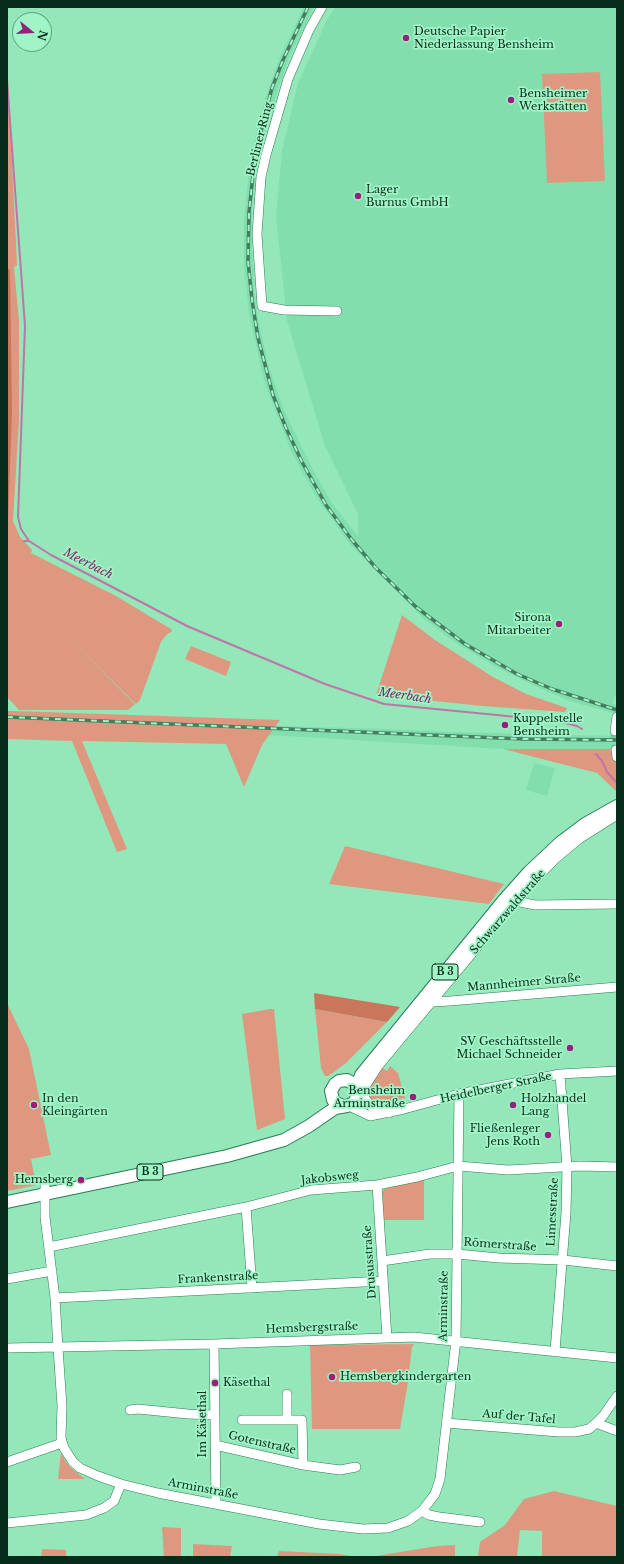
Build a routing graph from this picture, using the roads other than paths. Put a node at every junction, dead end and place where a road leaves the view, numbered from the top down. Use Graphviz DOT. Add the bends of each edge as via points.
graph roads {
  1 [pos="322,7"];
  2 [pos="337,311"];
  3 [pos="617,717"];
  4 [pos="615,731"];
  5 [pos="617,806"];
  6 [pos="617,815"];
  7 [pos="515,901"];
  8 [pos="617,904"];
  9 [pos="617,987"];
  10 [pos="432,1002"];
  11 [pos="617,1071"];
  12 [pos="560,1074"];
  13 [pos="357,1085"];
  14 [pos="459,1094"];
  15 [pos="333,1098"];
  16 [pos="346,1106"];
  17 [pos="389,1112"];
  18 [pos="377,1115"];
  19 [pos="269,1144"];
  20 [pos="458,1166"];
  21 [pos="567,1167"];
  22 [pos="617,1167"];
  23 [pos="377,1185"];
  24 [pos="45,1189"];
  25 [pos="7,1202"];
  26 [pos="246,1208"];
  27 [pos="49,1247"];
  28 [pos="457,1254"];
  29 [pos="562,1260"];
  30 [pos="382,1261"];
  31 [pos="617,1266"];
  32 [pos="52,1271"];
  33 [pos="7,1279"];
  34 [pos="383,1281"];
  35 [pos="252,1288"];
  36 [pos="54,1298"];
  37 [pos="387,1338"];
  38 [pos="456,1340"];
  39 [pos="214,1344"];
  40 [pos="7,1348"];
  41 [pos="58,1348"];
  42 [pos="555,1351"];
  43 [pos="617,1358"];
  44 [pos="287,1394"];
  45 [pos="617,1396"];
  46 [pos="130,1410"];
  47 [pos="215,1415"];
  48 [pos="242,1420"];
  49 [pos="287,1420"];
  50 [pos="446,1423"];
  51 [pos="596,1423"];
  52 [pos="617,1431"];
  53 [pos="62,1443"];
  54 [pos="215,1444"];
  55 [pos="7,1462"];
  56 [pos="303,1465"];
  57 [pos="356,1467"];
  58 [pos="121,1484"];
  59 [pos="216,1504"];
  60 [pos="422,1511"];
  61 [pos="480,1522"];
  62 [pos="7,1523"];
  1 -- 2 [label="street, Berliner Ring" via="288,79 268,148 261,177 257,234 262,306 284,310"];
  3 -- 4 [label="street"];
  5 -- 13 [label="main road, Schwarzwaldstraße / B 3" via="585,824 529,872"];
  6 -- 7 [label="street, Schwarzwaldstraße" via="579,839 554,859"];
  7 -- 8 [label="street" via="535,905"];
  7 -- 10 [label="street, Schwarzwaldstraße"];
  9 -- 10 [label="street, Mannheimer Straße"];
  10 -- 17 [label="street, Schwarzwaldstraße" via="378,1066 364,1088 365,1099 370,1106"];
  11 -- 12 [label="street, Heidelberger Straße"];
  12 -- 14 [label="street, Heidelberger Straße"];
  12 -- 21 [label="street, Limesstraße"];
  13 -- 15 [label="main road, B 3" via="343,1080 335,1084 331,1091"];
  13 -- 16 [label="main road, B 3" via="354,1103"];
  13 -- 18 [label="street" via="359,1101 363,1107"];
  14 -- 17 [label="street, Heidelberger Straße"];
  14 -- 20 [label="street, Arminstraße"];
  15 -- 16 [label="main road, Heidelberger Straße" via="336,1103"];
  15 -- 19 [label="main road, B 3" via="307,1121"];
  16 -- 18 [label="street, Heidelberger Straße" via="366,1115"];
  16 -- 19 [label="main road, B 3" via="335,1108 294,1135"];
  17 -- 18 [label="street, Heidelberger Straße"];
  19 -- 24 [label="main road, B 3" via="227,1156"];
  20 -- 21 [label="street, Jakobsweg" via="508,1170"];
  20 -- 23 [label="street, Jakobsweg"];
  20 -- 28 [label="street, Arminstraße"];
  21 -- 22 [label="street, Jakobsweg"];
  21 -- 29 [label="street, Limesstraße"];
  23 -- 26 [label="street, Jakobsweg" via="310,1190"];
  23 -- 30 [label="street, Drususstraße"];
  24 -- 25 [label="main road, B 3"];
  24 -- 27 [label="street"];
  26 -- 27 [label="street, Jakobsweg"];
  26 -- 35 [label="street"];
  27 -- 32 [label="street"];
  28 -- 29 [label="street, Römerstraße"];
  28 -- 30 [label="street, Römerstraße" via="430,1254"];
  28 -- 38 [label="street, Arminstraße"];
  29 -- 31 [label="street, Römerstraße"];
  29 -- 42 [label="street, Limesstraße"];
  30 -- 34 [label="street, Drususstraße"];
  32 -- 33 [label="street"];
  32 -- 36 [label="street"];
  34 -- 35 [label="street, Frankenstraße"];
  34 -- 37 [label="street, Drususstraße"];
  35 -- 36 [label="street, Frankenstraße"];
  36 -- 41 [label="street"];
  37 -- 38 [label="street, Hemsbergstraße"];
  37 -- 39 [label="street, Hemsbergstraße"];
  38 -- 42 [label="street, Hemsbergstraße"];
  38 -- 50 [label="street, Arminstraße"];
  39 -- 41 [label="street, Hemsbergstraße"];
  39 -- 47 [label="street, Im Käsethal"];
  40 -- 41 [label="street, Hemsbergstraße"];
  41 -- 53 [label="street"];
  42 -- 43 [label="street, Hemsbergstraße"];
  44 -- 49 [label="street"];
  45 -- 51 [label="street"];
  46 -- 47 [label="street"];
  47 -- 54 [label="street, Im Käsethal"];
  48 -- 49 [label="street, Gotenstraße"];
  49 -- 56 [label="street, Gotenstraße" via="302,1420"];
  50 -- 51 [label="street, Auf der Tafel" via="559,1432 589,1429"];
  50 -- 60 [label="street, Arminstraße" via="439,1487"];
  51 -- 52 [label="street"];
  53 -- 55 [label="street"];
  53 -- 58 [label="street, Arminstraße" via="68,1455 80,1468"];
  54 -- 56 [label="street, Gotenstraße"];
  54 -- 59 [label="street, Im Käsethal"];
  56 -- 57 [label="street, Gotenstraße" via="340,1470"];
  58 -- 59 [label="street, Arminstraße"];
  58 -- 62 [label="street" via="114,1500 104,1508 86,1515"];
  59 -- 60 [label="street, Arminstraße" via="319,1524 363,1529 388,1528"];
  60 -- 61 [label="street" via="434,1516"];
}
